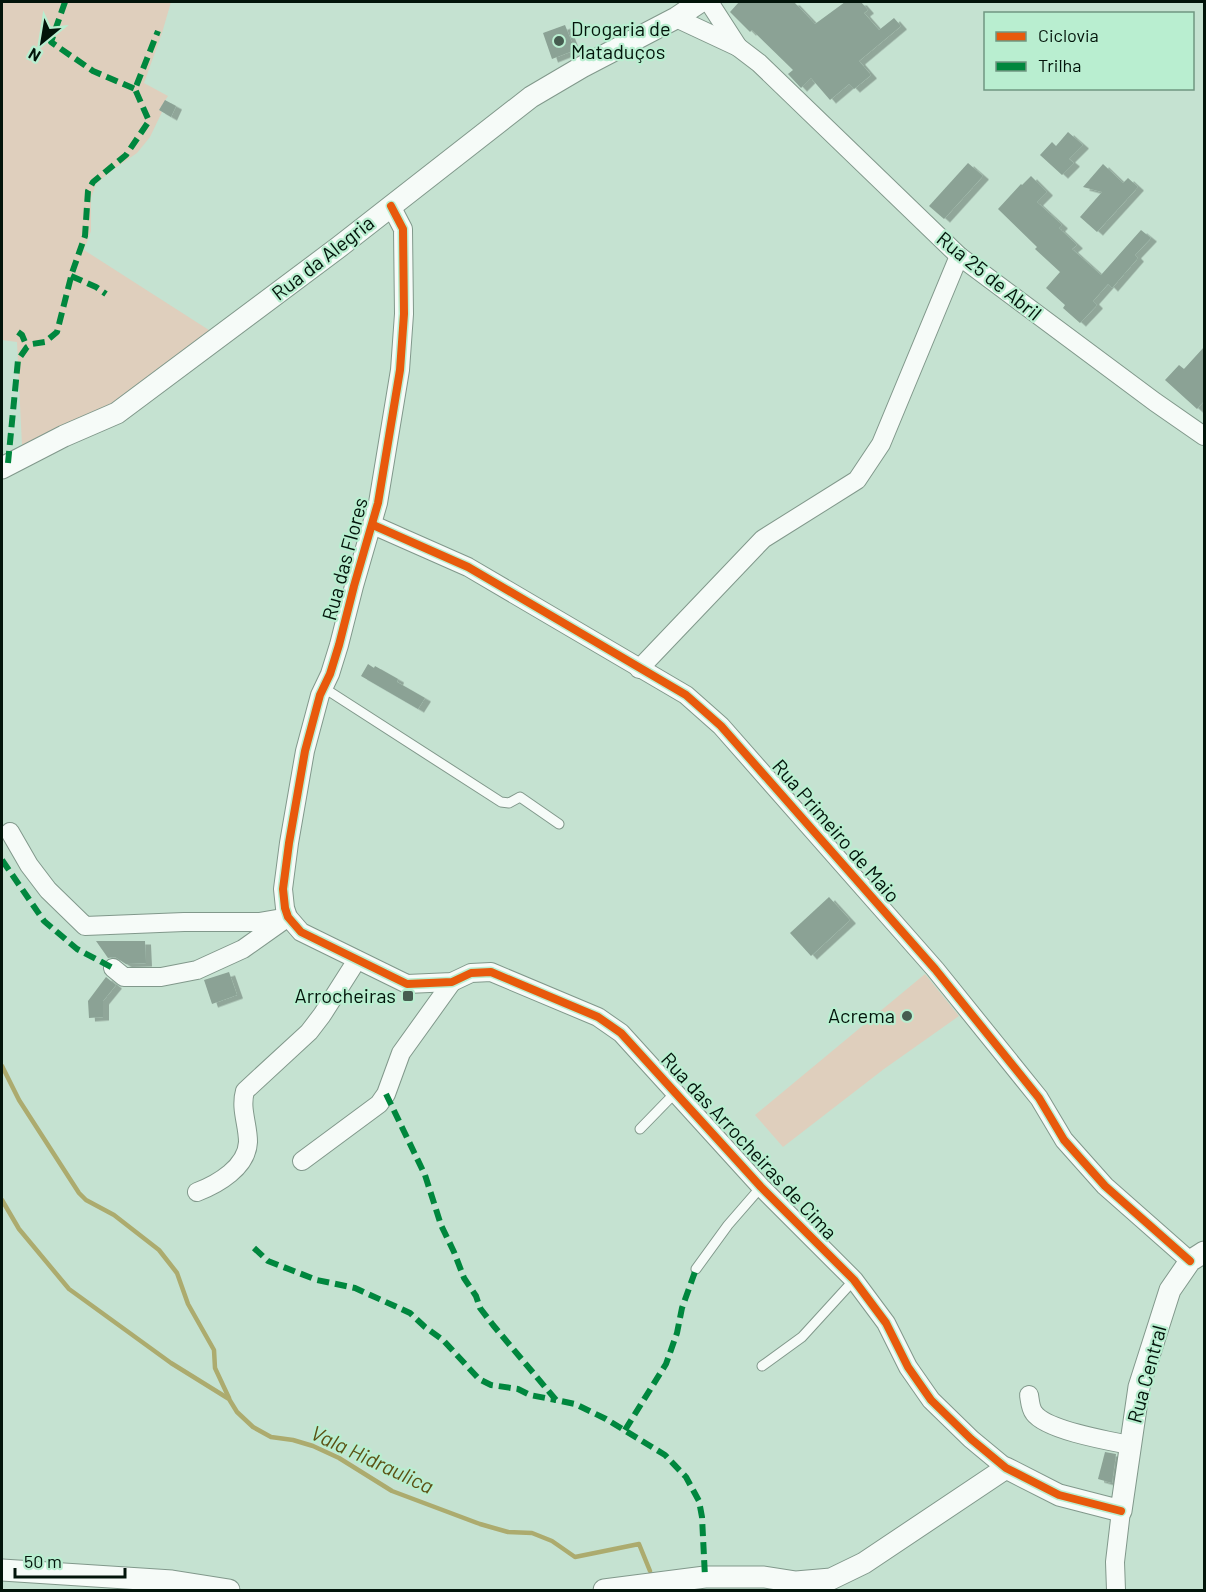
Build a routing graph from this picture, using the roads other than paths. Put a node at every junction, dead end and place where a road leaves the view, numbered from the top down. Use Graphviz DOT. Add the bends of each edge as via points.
graph roads {
  1 [pos="700,2"];
  2 [pos="709,2"];
  3 [pos="676,18"];
  4 [pos="738,47"];
  5 [pos="391,206"];
  6 [pos="959,256"];
  7 [pos="1204,436"];
  8 [pos="2,468"];
  9 [pos="373,525"];
  10 [pos="639,669"];
  11 [pos="324,688"];
  12 [pos="559,824"];
  13 [pos="10,832"];
  14 [pos="288,917"];
  15 [pos="357,960"];
  16 [pos="113,968"];
  17 [pos="452,982"];
  18 [pos="676,1092"];
  19 [pos="640,1129"];
  20 [pos="302,1161"];
  21 [pos="761,1187"];
  22 [pos="197,1192"];
  23 [pos="1197,1257"];
  24 [pos="696,1269"];
  25 [pos="854,1280"];
  26 [pos="762,1366"];
  27 [pos="1029,1395"];
  28 [pos="1130,1445"];
  29 [pos="1006,1468"];
  30 [pos="1121,1511"];
  31 [pos="2,1570"];
  32 [pos="173,1586"];
  33 [pos="229,1590"];
  34 [pos="603,1590"];
  35 [pos="1116,1590"];
  1 -- 3 [label="street, Rua da Alegria"];
  2 -- 4 [label="street, Rua 25 de Abril"];
  3 -- 4 [label="street, Rua 25 de Abril"];
  3 -- 5 [label="street, Rua da Alegria" via="531,97"];
  4 -- 6 [label="street, Rua 25 de Abril"];
  5 -- 8 [label="street, Rua da Alegria" via="117,413"];
  5 -- 9 [label="street, Rua das Flores" via="404,229 403,341 388,453"];
  6 -- 7 [label="street, Rua 25 de Abril"];
  6 -- 10 [label="street" via="881,444 857,480 763,539"];
  9 -- 10 [label="street, Rua Primeiro de Maio" via="468,567"];
  9 -- 11 [label="street, Rua das Flores"];
  10 -- 23 [label="street, Rua Primeiro de Maio" via="686,695 721,726 935,969 1039,1098 1064,1140 1105,1186"];
  11 -- 12 [label="lane" via="501,802 509,803 520,797"];
  11 -- 14 [label="street, Rua das Flores" via="305,751 289,843 283,889"];
  13 -- 14 [label="street" via="48,890 85,926 259,922"];
  14 -- 15 [label="street, Rua das Arrocheiras de Cima" via="301,932"];
  14 -- 16 [label="street" via="243,950 197,970 161,977 124,977"];
  15 -- 17 [label="street, Rua das Arrocheiras de Cima" via="407,984"];
  15 -- 22 [label="street" via="309,1032 245,1091 245,1155 231,1173"];
  17 -- 18 [label="street, Rua das Arrocheiras de Cima" via="471,974 491,972 598,1017 621,1033"];
  17 -- 20 [label="street" via="401,1053 379,1104"];
  18 -- 19 [label="lane"];
  18 -- 21 [label="street, Rua das Arrocheiras de Cima"];
  21 -- 24 [label="lane"];
  21 -- 25 [label="street, Rua das Arrocheiras de Cima"];
  23 -- 28 [label="street, Rua Central" via="1170,1290 1142,1376"];
  25 -- 26 [label="lane" via="802,1337"];
  25 -- 29 [label="street, Rua das Arrocheiras de Cima" via="886,1323 908,1367 931,1400"];
  27 -- 28 [label="street" via="1033,1412 1042,1421"];
  28 -- 30 [label="street, Rua Central"];
  29 -- 30 [label="street, Rua das Arrocheiras de Cima" via="1059,1494"];
  29 -- 34 [label="street" via="864,1563 831,1579 796,1582 764,1577 705,1577"];
  30 -- 35 [label="street"];
  31 -- 32 [label="street"];
  32 -- 33 [label="street"];
}
